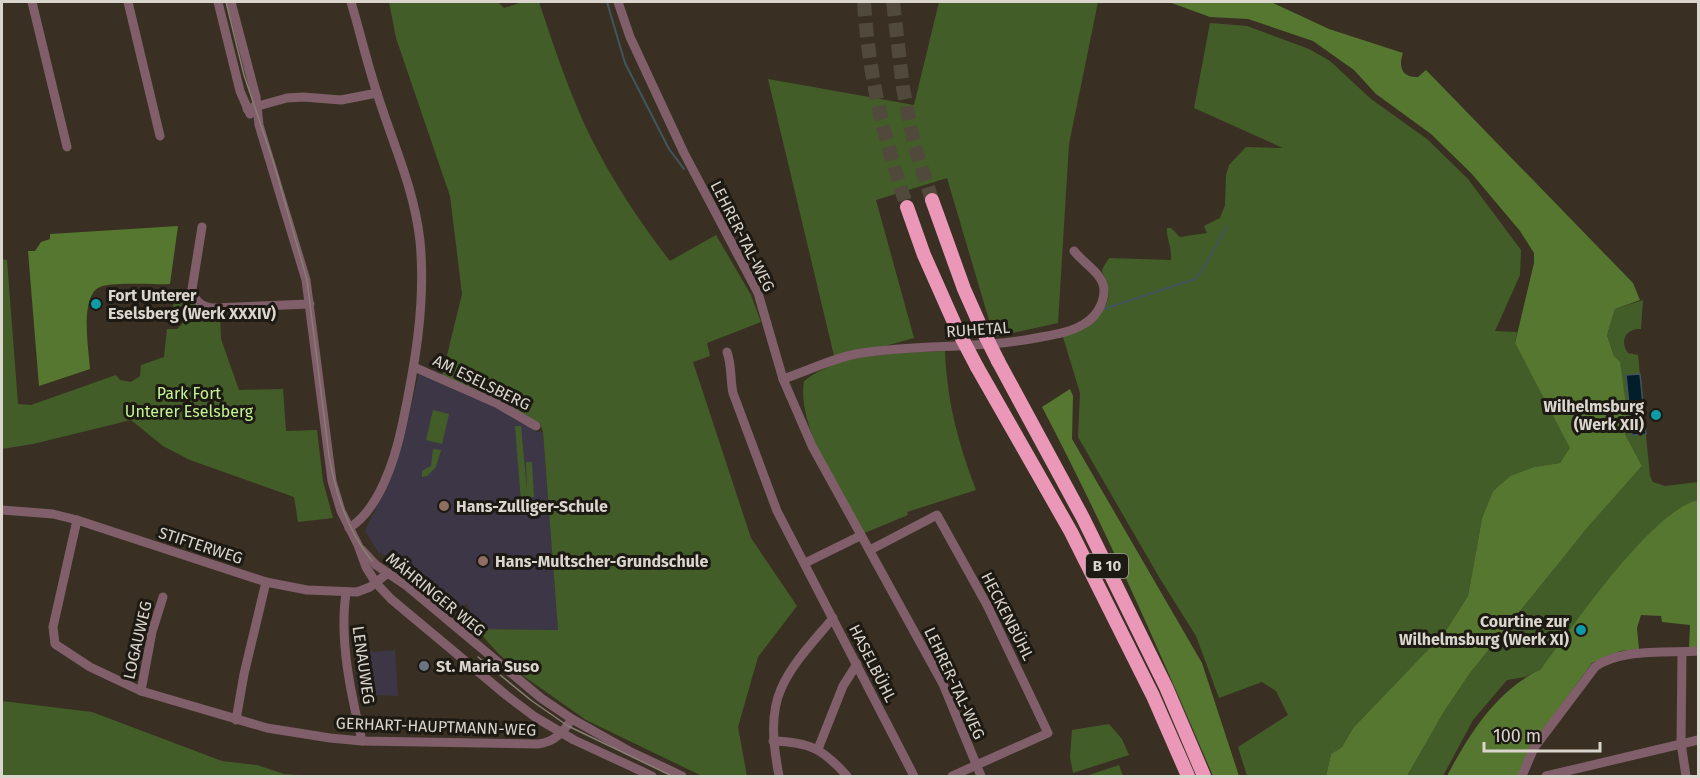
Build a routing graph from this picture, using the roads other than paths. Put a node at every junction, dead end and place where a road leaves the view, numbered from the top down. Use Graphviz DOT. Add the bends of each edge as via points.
graph roads {
  1 [pos="32,2"];
  2 [pos="128,2"];
  3 [pos="218,2"];
  4 [pos="231,2"];
  5 [pos="351,2"];
  6 [pos="618,2"];
  7 [pos="377,93"];
  8 [pos="257,106"];
  9 [pos="247,109"];
  10 [pos="259,125"];
  11 [pos="160,136"];
  12 [pos="67,147"];
  13 [pos="932,200"];
  14 [pos="907,207"];
  15 [pos="202,227"];
  16 [pos="1074,251"];
  17 [pos="310,304"];
  18 [pos="727,352"];
  19 [pos="414,367"];
  20 [pos="783,379"];
  21 [pos="536,426"];
  22 [pos="2,510"];
  23 [pos="77,520"];
  24 [pos="349,528"];
  25 [pos="860,536"];
  26 [pos="358,545"];
  27 [pos="870,550"];
  28 [pos="805,563"];
  29 [pos="388,573"];
  30 [pos="266,582"];
  31 [pos="376,583"];
  32 [pos="346,592"];
  33 [pos="163,597"];
  34 [pos="833,618"];
  35 [pos="1698,651"];
  36 [pos="1682,652"];
  37 [pos="857,664"];
  38 [pos="141,691"];
  39 [pos="572,718"];
  40 [pos="236,720"];
  41 [pos="562,733"];
  42 [pos="1048,733"];
  43 [pos="1698,740"];
  44 [pos="362,741"];
  45 [pos="773,741"];
  46 [pos="1681,743"];
  47 [pos="818,749"];
  48 [pos="977,765"];
  49 [pos="652,777"];
  50 [pos="682,777"];
  51 [pos="778,777"];
  52 [pos="847,777"];
  53 [pos="914,777"];
  54 [pos="952,777"];
  55 [pos="981,777"];
  56 [pos="1188,777"];
  57 [pos="1204,777"];
  58 [pos="1522,777"];
  59 [pos="1546,777"];
  60 [pos="1686,777"];
  1 -- 12 [label="street"];
  2 -- 11 [label="street"];
  3 -- 9 [label="street, MÄHRINGER WEG"];
  4 -- 8 [label="street, MÄHRINGER WEG"];
  5 -- 7 [label="street, AM ESELSBERG"];
  6 -- 20 [label="street, LEHRER-TAL-WEG" via="630,37 688,162 758,293"];
  7 -- 8 [label="street" via="341,100 295,97"];
  7 -- 19 [label="street, AM ESELSBERG" via="405,168 420,241 421,301"];
  8 -- 9 [label="street"];
  8 -- 10 [label="street, MÄHRINGER WEG"];
  9 -- 10 [label="street, MÄHRINGER WEG"];
  10 -- 17 [label="street, MÄHRINGER WEG"];
  13 -- 57 [label="highway, B 10, bridge" via="980,325 1093,539 1166,687"];
  14 -- 56 [label="highway, B 10, bridge" via="956,327 1071,532 1153,696"];
  15 -- 17 [label="street" via="192,289 204,307"];
  16 -- 20 [label="street, RUHETAL" via="1104,286 1099,310 1077,328 1018,342 858,353"];
  17 -- 24 [label="street, MÄHRINGER WEG" via="329,468"];
  18 -- 28 [label="street, HASELBÜHL" via="733,393 777,511"];
  19 -- 21 [label="street, AM ESELSBERG" via="498,404"];
  19 -- 24 [label="street, AM ESELSBERG" via="389,469 368,512"];
  20 -- 25 [label="street, LEHRER-TAL-WEG" via="812,446"];
  22 -- 23 [label="street, STIFTERWEG"];
  23 -- 30 [label="street, STIFTERWEG"];
  23 -- 38 [label="street, GERHART-HAUPTMANN-WEG" via="53,627 55,644 90,667"];
  24 -- 26 [label="street, MÄHRINGER WEG"];
  25 -- 27 [label="street, LEHRER-TAL-WEG"];
  25 -- 28 [label="street"];
  26 -- 29 [label="street, MÄHRINGER WEG"];
  26 -- 31 [label="street, MÄHRINGER WEG"];
  27 -- 42 [label="street, HECKENBÜHL" via="937,515 987,605"];
  27 -- 48 [label="street, LEHRER-TAL-WEG" via="943,684"];
  28 -- 34 [label="street, HASELBÜHL"];
  29 -- 31 [label="street, STIFTERWEG"];
  29 -- 39 [label="street, MÄHRINGER WEG" via="528,688"];
  30 -- 32 [label="street, STIFTERWEG" via="316,592"];
  30 -- 40 [label="street"];
  31 -- 32 [label="street, STIFTERWEG"];
  31 -- 41 [label="street, MÄHRINGER WEG" via="507,695"];
  32 -- 44 [label="street, LENAUWEG" via="343,619"];
  33 -- 38 [label="street, LOGAUWEG"];
  34 -- 37 [label="street, HASELBÜHL"];
  34 -- 45 [label="street" via="780,691"];
  35 -- 36 [label="street"];
  36 -- 46 [label="street"];
  36 -- 58 [label="street" via="1628,654 1608,658 1595,667 1534,748"];
  37 -- 47 [label="street" via="843,686"];
  37 -- 53 [label="street, HASELBÜHL"];
  38 -- 40 [label="street, GERHART-HAUPTMANN-WEG"];
  39 -- 41 [label="street"];
  39 -- 50 [label="street, MÄHRINGER WEG"];
  40 -- 44 [label="street, GERHART-HAUPTMANN-WEG"];
  41 -- 44 [label="street, GERHART-HAUPTMANN-WEG" via="535,745"];
  41 -- 49 [label="street, MÄHRINGER WEG"];
  42 -- 48 [label="street, LEHRER-TAL-WEG"];
  43 -- 46 [label="street"];
  45 -- 47 [label="street" via="799,742"];
  45 -- 51 [label="street"];
  46 -- 59 [label="street"];
  46 -- 60 [label="street"];
  47 -- 52 [label="street"];
  48 -- 54 [label="street"];
  48 -- 55 [label="street, LEHRER-TAL-WEG"];
}
